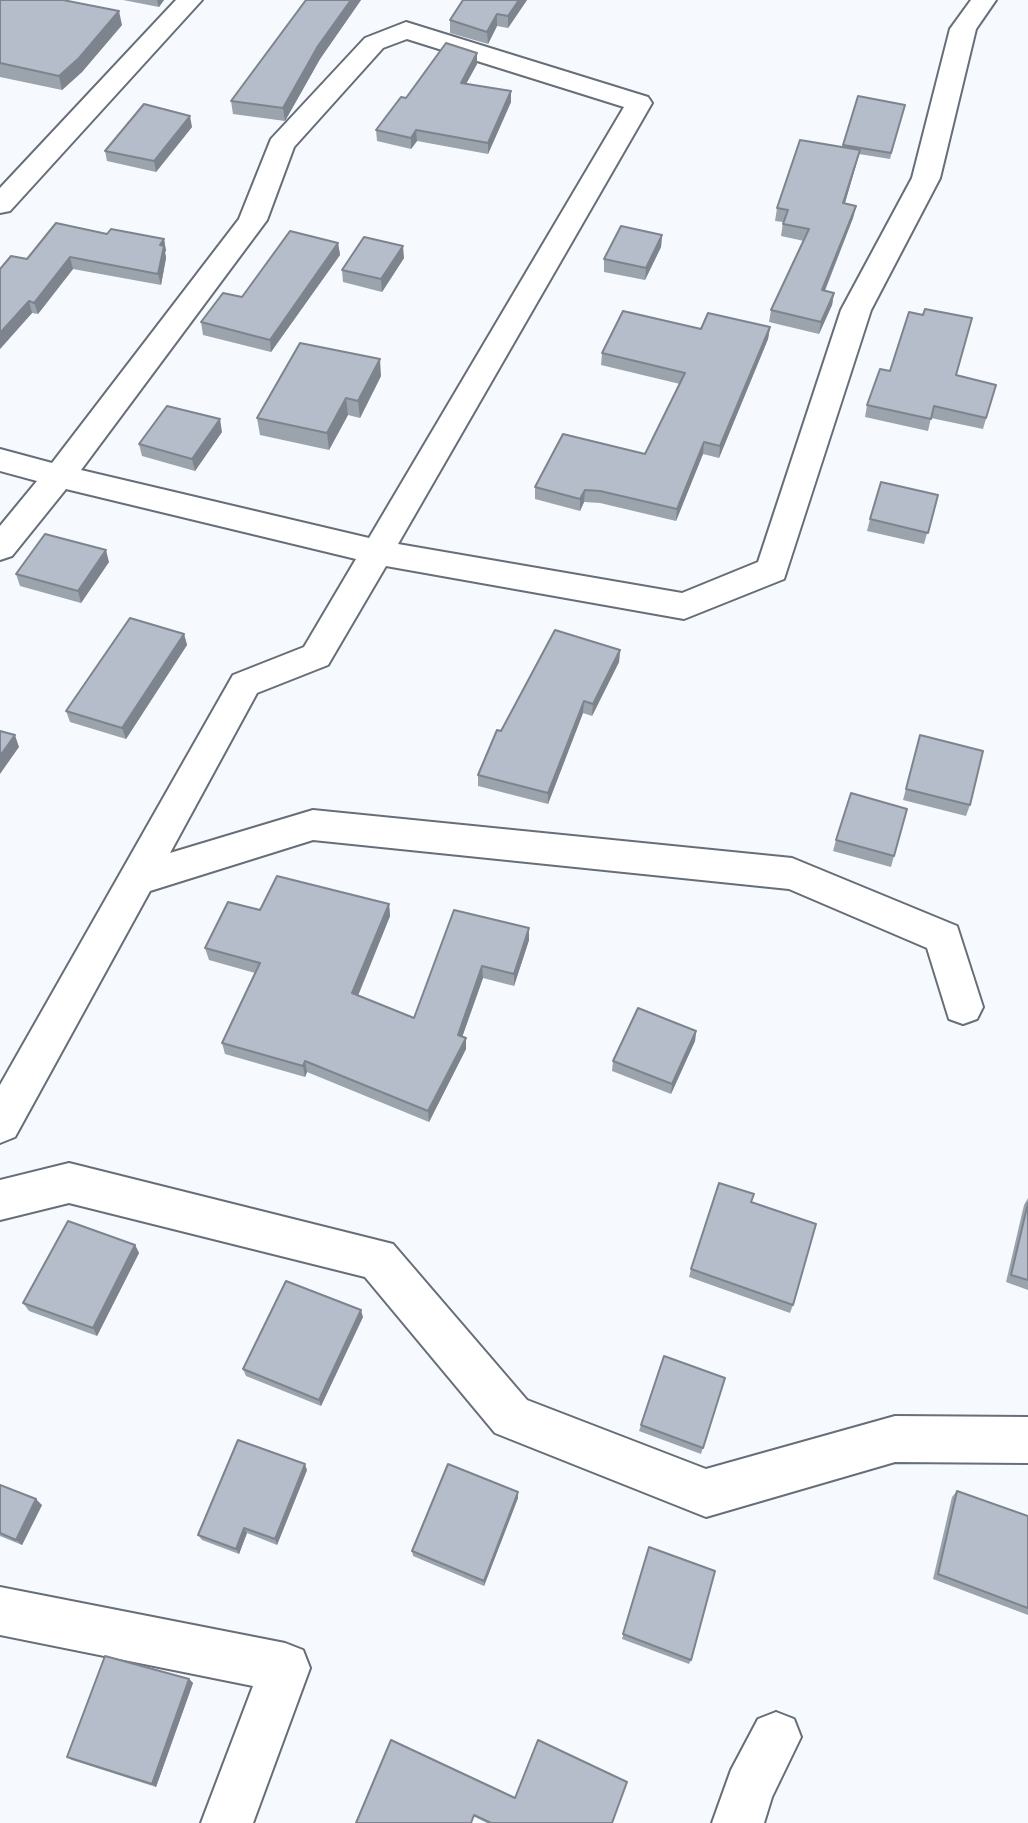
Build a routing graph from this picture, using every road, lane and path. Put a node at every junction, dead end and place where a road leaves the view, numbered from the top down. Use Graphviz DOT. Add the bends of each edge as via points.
graph roads {
  1 [pos="190,0"];
  2 [pos="985,0"];
  3 [pos="0,205"];
  4 [pos="0,460"];
  5 [pos="58,475"];
  6 [pos="0,548"];
  7 [pos="377,552"];
  8 [pos="136,879"];
  9 [pos="963,1007"];
  10 [pos="0,1124"];
  11 [pos="0,1200"];
  12 [pos="1028,1440"];
  13 [pos="0,1611"];
  14 [pos="776,1737"];
  15 [pos="227,1823"];
  16 [pos="738,1823"];
  1 -- 3 [label="street"];
  2 -- 7 [label="street" via="963,29 926,178 856,310 772,570 684,606"];
  4 -- 5 [label="street"];
  5 -- 6 [label="street"];
  5 -- 7 [label="street"];
  5 -- 7 [label="street" via="253,220 281,145 374,43 406,30 639,103"];
  7 -- 8 [label="street" via="316,656 245,684"];
  8 -- 9 [label="street" via="313,825 792,874 943,939"];
  8 -- 10 [label="street"];
  11 -- 12 [label="street" via="69,1182 378,1259 511,1417 706,1493 895,1438"];
  13 -- 15 [label="street" via="285,1668"];
  14 -- 16 [label="street" via="749,1788"];
}
